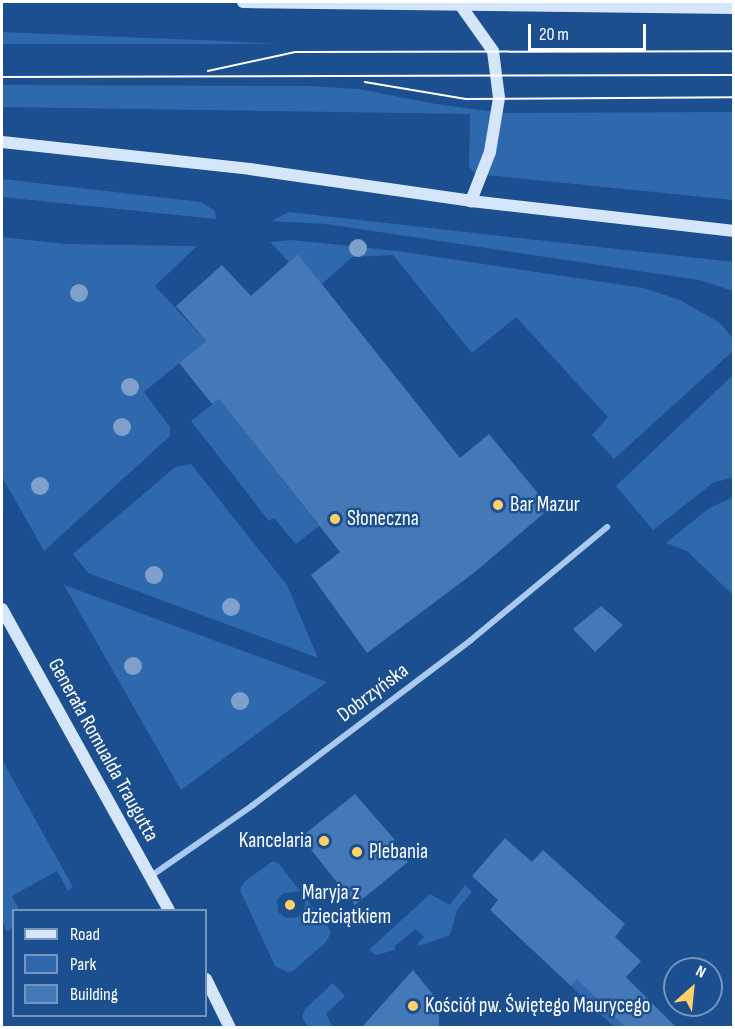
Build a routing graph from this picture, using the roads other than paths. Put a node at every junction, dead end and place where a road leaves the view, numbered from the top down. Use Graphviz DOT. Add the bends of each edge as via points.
graph roads {
  1 [pos="243,2"];
  2 [pos="461,6"];
  3 [pos="734,8"];
  4 [pos="2,142"];
  5 [pos="471,201"];
  6 [pos="734,231"];
  7 [pos="607,527"];
  8 [pos="2,609"];
  9 [pos="151,876"];
  10 [pos="168,909"];
  11 [pos="207,981"];
  12 [pos="230,1028"];
  1 -- 2 [label="main road"];
  2 -- 3 [label="main road"];
  2 -- 5 [label="main road" via="493,51 499,98 490,152"];
  4 -- 5 [label="main road" via="250,169"];
  5 -- 6 [label="main road"];
  7 -- 9 [label="street, Dobrzyńska" via="471,640 254,805"];
  8 -- 9 [label="main road, Generała Romualda Traugutta"];
  9 -- 10 [label="main road, Generała Romualda Traugutta"];
  11 -- 12 [label="main road"];
}
